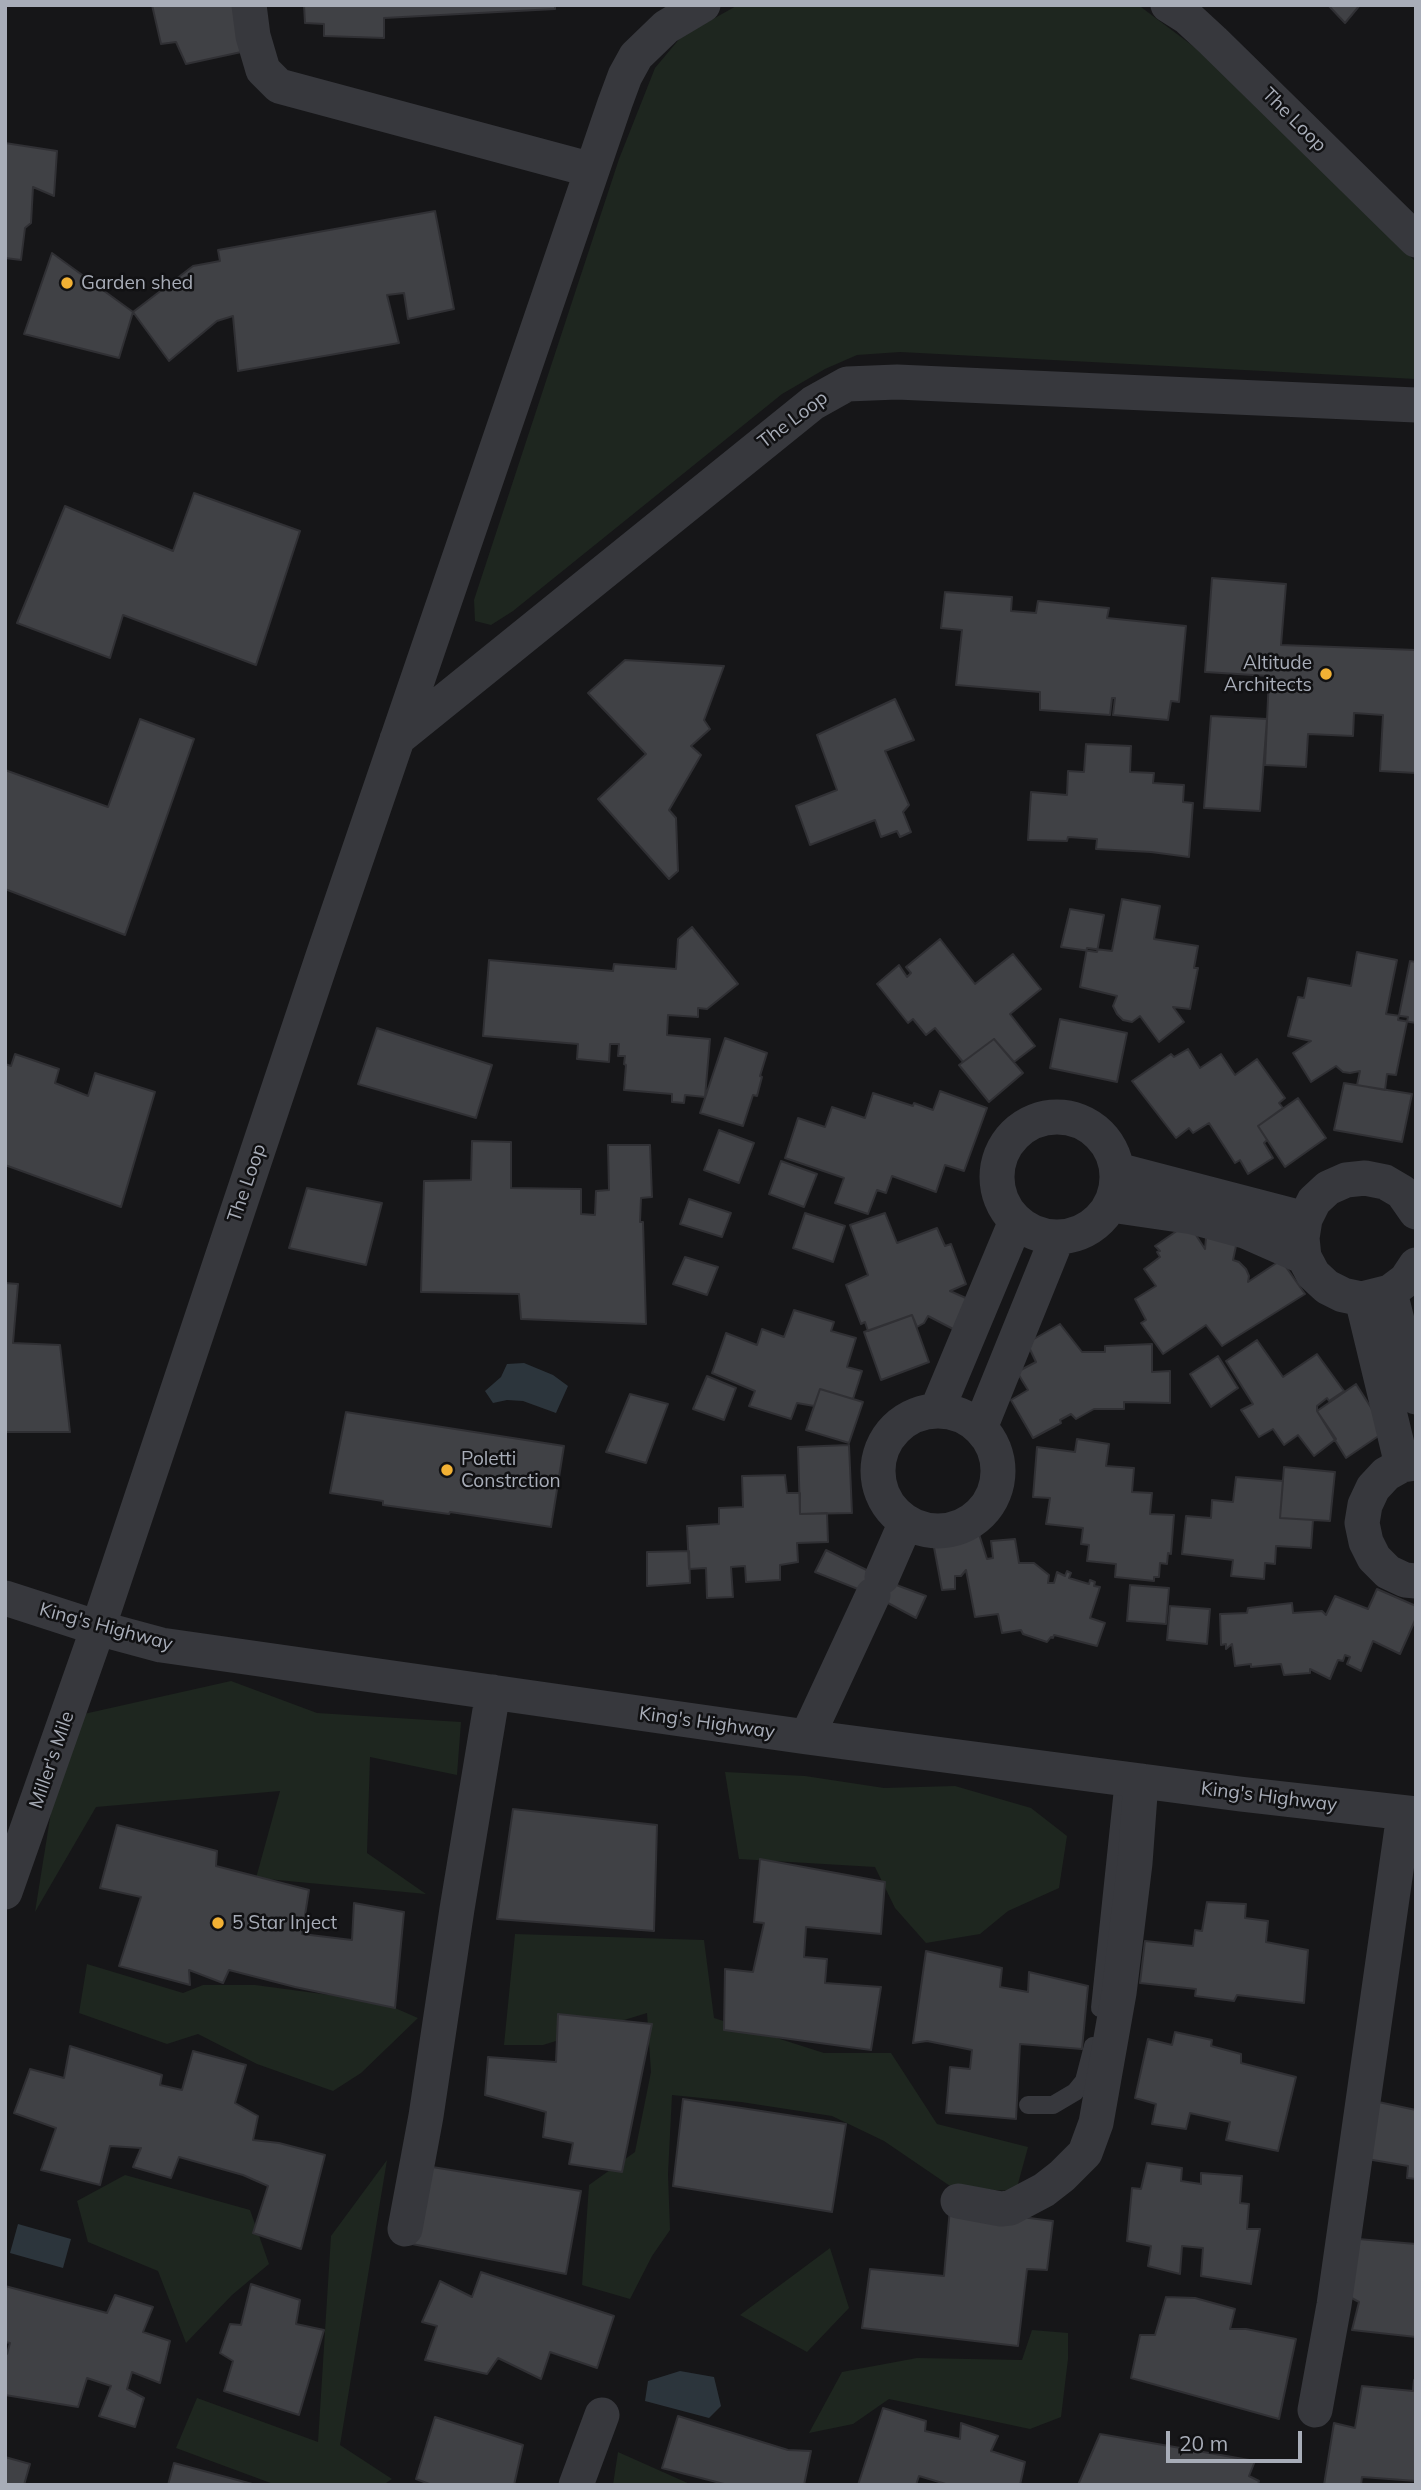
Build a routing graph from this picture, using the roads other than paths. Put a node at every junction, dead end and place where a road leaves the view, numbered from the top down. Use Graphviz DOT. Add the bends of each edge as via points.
graph roads {
  1 [pos="249,5"];
  2 [pos="703,5"];
  3 [pos="1168,5"];
  4 [pos="592,170"];
  5 [pos="1416,240"];
  6 [pos="1416,405"];
  7 [pos="397,739"];
  8 [pos="1117,1170"];
  9 [pos="1111,1205"];
  10 [pos="1416,1212"];
  11 [pos="1305,1219"];
  12 [pos="1016,1221"];
  13 [pos="1056,1238"];
  14 [pos="1304,1257"];
  15 [pos="1416,1265"];
  16 [pos="1376,1295"];
  17 [pos="1416,1397"];
  18 [pos="937,1410"];
  19 [pos="980,1428"];
  20 [pos="1409,1464"];
  21 [pos="906,1522"];
  22 [pos="1416,1581"];
  23 [pos="5,1598"];
  24 [pos="98,1628"];
  25 [pos="493,1692"];
  26 [pos="807,1737"];
  27 [pos="1132,1780"];
  28 [pos="1410,1814"];
  29 [pos="5,1892"];
  30 [pos="1028,2105"];
  31 [pos="958,2201"];
  32 [pos="405,2229"];
  33 [pos="1315,2410"];
  34 [pos="602,2414"];
  35 [pos="576,2485"];
  1 -- 4 [label="street" via="263,71 279,86"];
  2 -- 4 [label="street, The Loop" via="666,27 636,56"];
  3 -- 5 [label="street, The Loop" via="1213,41"];
  4 -- 7 [label="street, The Loop"];
  6 -- 7 [label="street, The Loop" via="897,382 847,384 813,403 733,466"];
  7 -- 24 [label="street, The Loop"];
  8 -- 9 [label="street"];
  8 -- 11 [label="street"];
  8 -- 12 [label="street" via="1112,1153 1089,1126 1055,1117 1037,1120 1009,1140 996,1173 1004,1208"];
  9 -- 13 [label="street" via="1089,1228"];
  9 -- 14 [label="street" via="1201,1219 1245,1231"];
  10 -- 11 [label="street" via="1402,1192 1365,1178 1328,1188"];
  11 -- 14 [label="street"];
  12 -- 13 [label="street" via="1042,1236"];
  12 -- 18 [label="street"];
  13 -- 19 [label="street"];
  14 -- 16 [label="street" via="1327,1287 1343,1295"];
  15 -- 16 [label="street" via="1406,1280"];
  16 -- 17 [label="street"];
  16 -- 20 [label="street"];
  18 -- 19 [label="street" via="967,1418"];
  18 -- 21 [label="street" via="901,1423 879,1455 881,1493"];
  19 -- 21 [label="street" via="992,1443 998,1462 998,1482 991,1500 979,1515 944,1531 924,1530"];
  20 -- 22 [label="street" via="1386,1474 1373,1488 1363,1523 1374,1558 1388,1572"];
  21 -- 26 [label="street"];
  23 -- 24 [label="street, King's Highway"];
  24 -- 25 [label="street, King's Highway" via="161,1645"];
  24 -- 29 [label="street, Miller's Mile"];
  25 -- 26 [label="street, King's Highway"];
  25 -- 32 [label="street"];
  26 -- 27 [label="street, King's Highway"];
  27 -- 28 [label="street, King's Highway"];
  27 -- 30 [label="lane" via="1101,2003 1084,2081 1053,2105"];
  27 -- 31 [label="street" via="1135,1863 1119,1993 1096,2123 1085,2153 1045,2190 1010,2208"];
  28 -- 33 [label="street"];
  34 -- 35 [label="street"];
}
